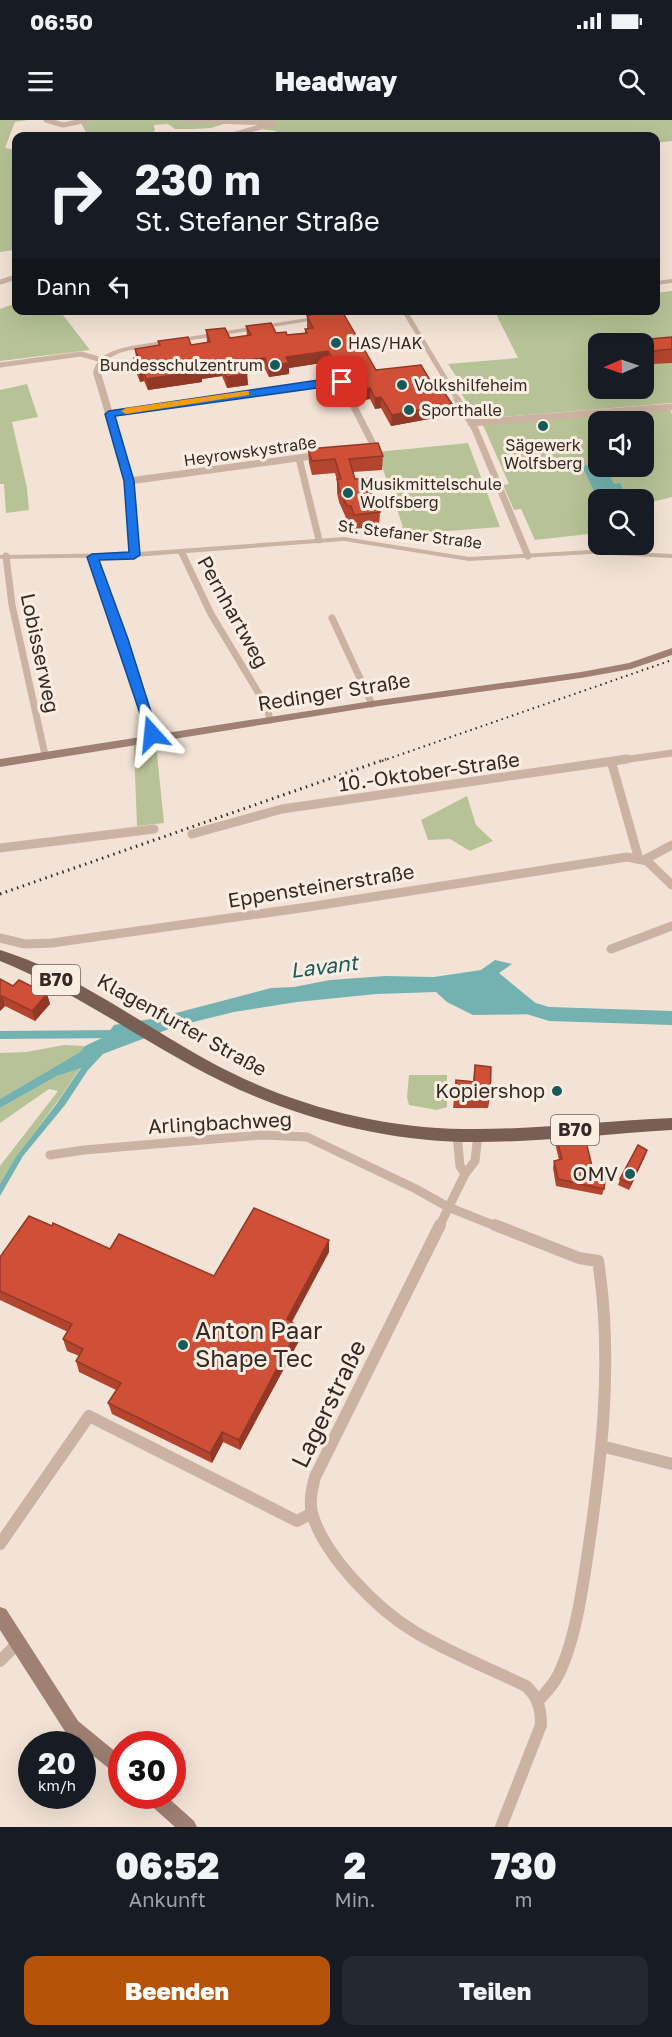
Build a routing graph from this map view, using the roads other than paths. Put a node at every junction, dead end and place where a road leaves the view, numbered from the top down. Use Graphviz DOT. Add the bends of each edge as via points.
graph roads {
  1 [pos="46,120"];
  2 [pos="87,120"];
  3 [pos="185,120"];
  4 [pos="258,121"];
  5 [pos="246,132"];
  6 [pos="342,315"];
  7 [pos="407,315"];
  8 [pos="102,360"];
  9 [pos="0,365"];
  10 [pos="672,407"];
  11 [pos="109,414"];
  12 [pos="471,423"];
  13 [pos="364,450"];
  14 [pos="332,454"];
  15 [pos="299,458"];
  16 [pos="129,481"];
  17 [pos="319,540"];
  18 [pos="182,553"];
  19 [pos="134,555"];
  20 [pos="3,556"];
  21 [pos="528,556"];
  22 [pos="672,556"];
  23 [pos="92,557"];
  24 [pos="332,618"];
  25 [pos="672,651"];
  26 [pos="372,704"];
  27 [pos="270,720"];
  28 [pos="154,738"];
  29 [pos="672,753"];
  30 [pos="45,755"];
  31 [pos="0,763"];
  32 [pos="612,764"];
  33 [pos="154,829"];
  34 [pos="192,834"];
  35 [pos="672,845"];
  36 [pos="0,848"];
  37 [pos="642,858"];
  38 [pos="672,885"];
  39 [pos="672,926"];
  40 [pos="0,938"];
  41 [pos="611,949"];
  42 [pos="0,955"];
  43 [pos="672,1124"];
  44 [pos="458,1134"];
  45 [pos="478,1134"];
  46 [pos="50,1155"];
  47 [pos="465,1174"];
  48 [pos="448,1207"];
  49 [pos="602,1446"];
  50 [pos="672,1464"];
  51 [pos="312,1513"];
  52 [pos="0,1544"];
  53 [pos="0,1615"];
  54 [pos="17,1644"];
  55 [pos="0,1661"];
  56 [pos="539,1700"];
  57 [pos="108,1757"];
  58 [pos="168,1809"];
  59 [pos="188,1827"];
  60 [pos="501,1827"];
  1 -- 2 [label="street" via="63,125"];
  3 -- 4 [label="street"];
  4 -- 5 [label="street" via="274,125"];
  6 -- 8 [label="street" via="131,348"];
  7 -- 12 [label="street"];
  8 -- 9 [label="street" via="81,354"];
  8 -- 11 [label="street" via="97,373"];
  10 -- 12 [label="street"];
  11 -- 13 [label="street" via="339,380 375,448"];
  11 -- 16 [label="street"];
  12 -- 21 [label="street"];
  14 -- 15 [label="street, Heyrowskystraße"];
  15 -- 16 [label="street, Heyrowskystraße"];
  15 -- 17 [label="street"];
  16 -- 19 [label="street"];
  17 -- 18 [label="street, St. Stefaner Straße"];
  17 -- 21 [label="street, St. Stefaner Straße" via="358,540 469,559"];
  18 -- 19 [label="street, St. Stefaner Straße"];
  18 -- 27 [label="street, Pernhartweg" via="211,615 267,706"];
  19 -- 23 [label="street, St. Stefaner Straße"];
  20 -- 23 [label="street, St. Stefaner Straße"];
  20 -- 30 [label="street, Lobisserweg"];
  21 -- 22 [label="street, St. Stefaner Straße" via="591,552"];
  23 -- 28 [label="street"];
  24 -- 26 [label="street"];
  25 -- 26 [label="main road, Redinger Straße" via="631,666 581,675"];
  26 -- 27 [label="main road, Redinger Straße"];
  27 -- 28 [label="main road, Redinger Straße"];
  28 -- 30 [label="main road, Redinger Straße"];
  29 -- 32 [label="street, 10.-Oktober-Straße"];
  30 -- 31 [label="main road, Redinger Straße"];
  32 -- 34 [label="street, 10.-Oktober-Straße" via="282,809"];
  32 -- 37 [label="street"];
  33 -- 36 [label="street"];
  35 -- 37 [label="street"];
  37 -- 38 [label="street" via="656,866"];
  37 -- 40 [label="street, Eppensteinerstraße" via="52,943 25,944"];
  39 -- 41 [label="street"];
  42 -- 44 [label="main road, Klagenfurter Straße / B70" via="63,983 231,1079 295,1105 389,1128"];
  43 -- 45 [label="main road, Klagenfurter Straße / B70"];
  44 -- 45 [label="main road, Klagenfurter Straße / B70"];
  44 -- 47 [label="street" via="460,1166"];
  45 -- 47 [label="street, Lagerstraße" via="473,1168"];
  46 -- 48 [label="street, Arlingbachweg" via="84,1148 288,1134 307,1137"];
  47 -- 48 [label="street, Lagerstraße"];
  48 -- 49 [label="street, Arlingbachweg" via="579,1258 598,1261 606,1335"];
  48 -- 51 [label="street, Lagerstraße" via="315,1477"];
  49 -- 50 [label="street"];
  49 -- 56 [label="street" via="580,1596 558,1679 548,1695"];
  51 -- 52 [label="street" via="297,1521 89,1416"];
  51 -- 56 [label="street, Lagerstraße" via="329,1548 353,1578 390,1613 413,1631 526,1686"];
  53 -- 54 [label="main road"];
  54 -- 55 [label="street"];
  54 -- 57 [label="main road" via="72,1727"];
  56 -- 60 [label="street" via="541,1725"];
  58 -- 59 [label="main road"];
}
